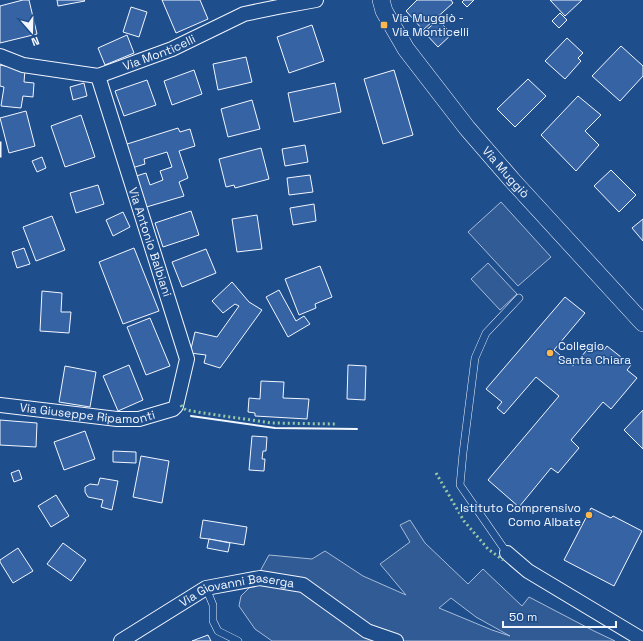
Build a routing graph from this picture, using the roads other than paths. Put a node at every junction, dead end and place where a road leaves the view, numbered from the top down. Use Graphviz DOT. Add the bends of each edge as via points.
graph roads {
  1 [pos="316,0"];
  2 [pos="379,4"];
  3 [pos="0,56"];
  4 [pos="98,76"];
  5 [pos="519,298"];
  6 [pos="643,323"];
  7 [pos="0,405"];
  8 [pos="175,413"];
  9 [pos="507,553"];
  10 [pos="206,588"];
  11 [pos="643,640"];
  12 [pos="121,641"];
  13 [pos="238,641"];
  14 [pos="396,641"];
  1 -- 4 [label="street, Via Monticelli" via="244,14 172,49"];
  2 -- 6 [label="street, Via Muggiò" via="406,49 467,128"];
  3 -- 4 [label="street, Via Monticelli" via="23,65"];
  4 -- 8 [label="street, Via Antonio Balbiani" via="187,359"];
  5 -- 9 [label="lane" via="486,334 475,358 460,485"];
  7 -- 8 [label="street, Via Giuseppe Ripamonti" via="117,419 139,420"];
  9 -- 11 [label="street" via="528,572"];
  10 -- 12 [label="street, Via Giovanni Baserga"];
  10 -- 13 [label="lane" via="213,605 213,621 218,631"];
  10 -- 14 [label="street, Via Giovanni Baserga" via="260,578 303,585 367,631"];
}
